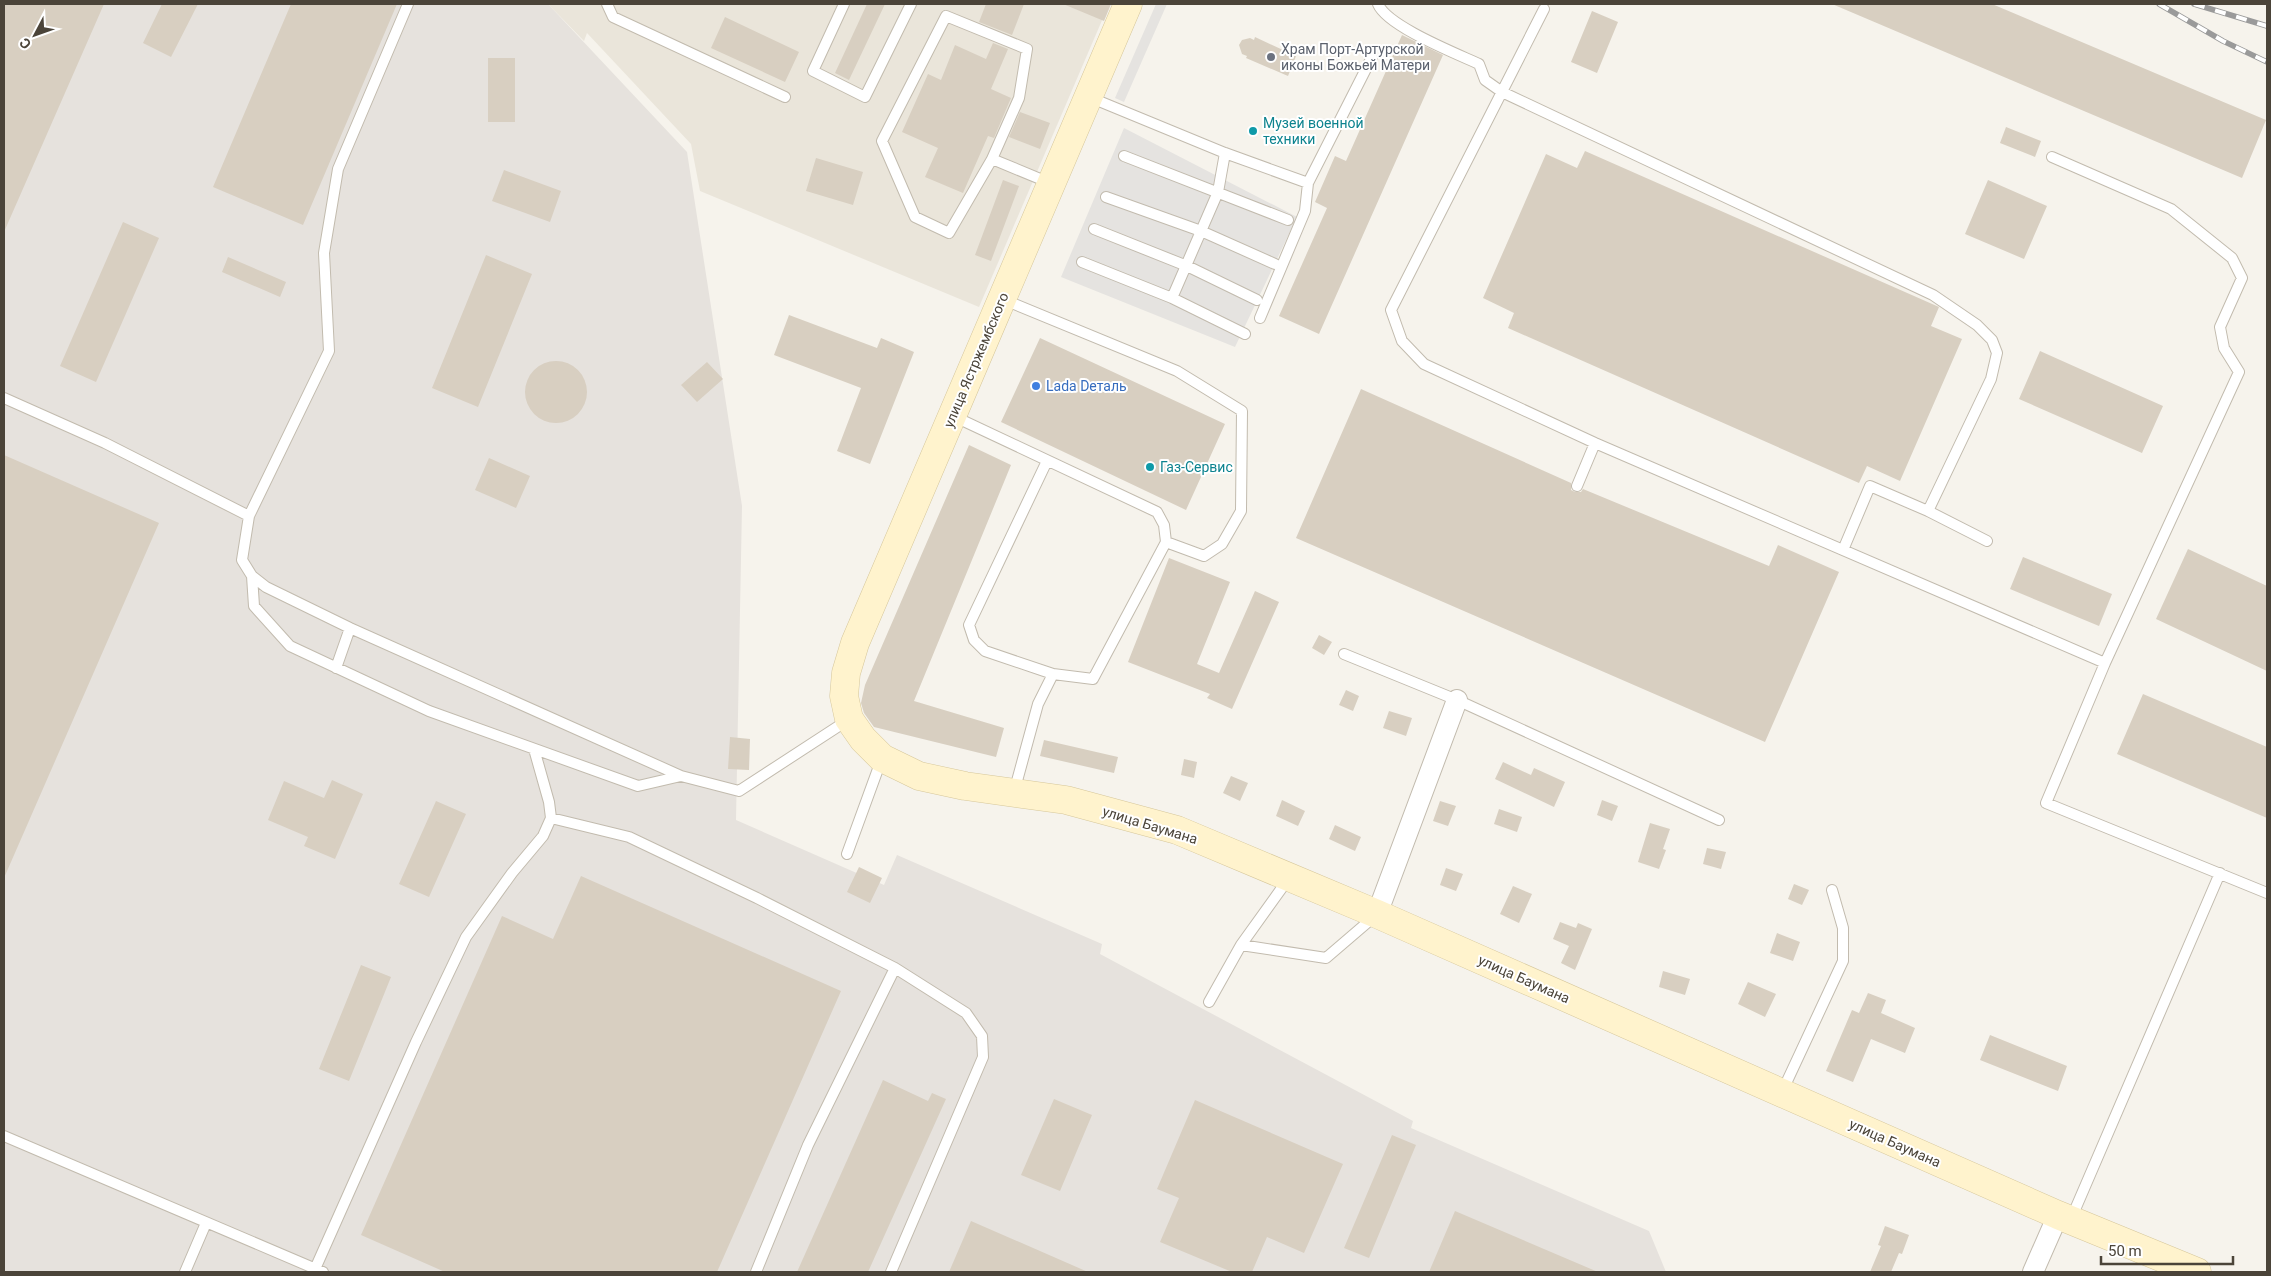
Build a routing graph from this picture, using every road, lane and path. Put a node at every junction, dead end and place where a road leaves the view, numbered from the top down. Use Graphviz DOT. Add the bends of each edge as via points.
graph roads {
  1 [pos="408,4"];
  2 [pos="607,4"];
  3 [pos="844,4"];
  4 [pos="911,4"];
  5 [pos="1128,4"];
  6 [pos="1378,4"];
  7 [pos="1544,9"];
  8 [pos="1372,57"];
  9 [pos="1502,92"];
  10 [pos="785,97"];
  11 [pos="1088,97"];
  12 [pos="1225,153"];
  13 [pos="1124,156"];
  14 [pos="2052,157"];
  15 [pos="992,159"];
  16 [pos="1308,183"];
  17 [pos="1051,184"];
  18 [pos="1218,192"];
  19 [pos="1106,197"];
  20 [pos="1288,220"];
  21 [pos="1094,229"];
  22 [pos="1201,231"];
  23 [pos="1082,262"];
  24 [pos="1275,264"];
  25 [pos="1187,266"];
  26 [pos="1172,298"];
  27 [pos="1002,299"];
  28 [pos="1256,300"];
  29 [pos="1260,318"];
  30 [pos="1244,334"];
  31 [pos="4,398"];
  32 [pos="952,415"];
  33 [pos="1596,443"];
  34 [pos="1047,461"];
  35 [pos="1577,486"];
  36 [pos="1928,511"];
  37 [pos="249,516"];
  38 [pos="1987,541"];
  39 [pos="1166,542"];
  40 [pos="1843,550"];
  41 [pos="252,576"];
  42 [pos="350,628"];
  43 [pos="1344,654"];
  44 [pos="2105,663"];
  45 [pos="336,668"];
  46 [pos="1052,674"];
  47 [pos="1457,700"];
  48 [pos="849,719"];
  49 [pos="534,749"];
  50 [pos="882,758"];
  51 [pos="682,776"];
  52 [pos="1013,793"];
  53 [pos="551,818"];
  54 [pos="1718,820"];
  55 [pos="847,854"];
  56 [pos="2220,873"];
  57 [pos="1290,877"];
  58 [pos="1832,890"];
  59 [pos="2267,893"];
  60 [pos="1377,914"];
  61 [pos="1241,945"];
  62 [pos="895,968"];
  63 [pos="1209,1002"];
  64 [pos="1782,1093"];
  65 [pos="4,1136"];
  66 [pos="2064,1217"];
  67 [pos="206,1222"];
  68 [pos="319,1270"];
  69 [pos="185,1272"];
  70 [pos="756,1272"];
  71 [pos="891,1272"];
  72 [pos="2034,1272"];
  73 [pos="2197,1272"];
  1 -- 37 [label="lane" via="338,170 324,253 329,352"];
  2 -- 10 [label="lane" via="613,17"];
  3 -- 4 [label="lane" via="813,71 866,97"];
  5 -- 11 [label="main road, улица Ястржембского"];
  6 -- 9 [label="lane" via="1381,12 1395,23 1479,64 1485,80"];
  7 -- 9 [label="lane"];
  8 -- 16 [label="lane"];
  9 -- 33 [label="lane" via="1391,310 1402,341 1424,364"];
  9 -- 36 [label="lane" via="1932,295 1992,340 1997,352 1990,379"];
  11 -- 12 [label="lane"];
  11 -- 17 [label="main road, улица Ястржембского"];
  12 -- 16 [label="lane"];
  12 -- 18 [label="lane"];
  13 -- 18 [label="lane"];
  14 -- 44 [label="lane" via="2171,209 2232,258 2242,278 2220,327 2224,348 2238,372"];
  15 -- 15 [label="lane" via="1019,98 1027,49 946,16 882,141 915,217 948,233"];
  15 -- 17 [label="lane"];
  16 -- 29 [label="lane" via="1305,211"];
  17 -- 27 [label="main road, улица Ястржембского"];
  18 -- 20 [label="lane"];
  18 -- 22 [label="lane"];
  19 -- 22 [label="lane"];
  21 -- 25 [label="lane"];
  22 -- 24 [label="lane"];
  22 -- 25 [label="lane"];
  23 -- 26 [label="lane"];
  25 -- 26 [label="lane"];
  25 -- 28 [label="lane"];
  26 -- 30 [label="lane"];
  27 -- 32 [label="main road, улица Ястржембского"];
  27 -- 39 [label="lane" via="1177,371 1242,411 1241,511 1222,544 1204,556"];
  31 -- 37 [label="lane"];
  32 -- 34 [label="lane"];
  32 -- 48 [label="main road, улица Ястржембского" via="855,643 846,672 844,696"];
  33 -- 35 [label="lane"];
  33 -- 40 [label="lane"];
  34 -- 39 [label="lane" via="1157,512 1164,525"];
  34 -- 46 [label="lane" via="969,625 974,640 986,651"];
  36 -- 38 [label="lane"];
  36 -- 40 [label="lane" via="1870,486"];
  37 -- 41 [label="lane" via="242,560"];
  39 -- 46 [label="lane" via="1093,679"];
  40 -- 44 [label="lane"];
  41 -- 42 [label="lane" via="266,588"];
  41 -- 45 [label="lane" via="254,606 290,646"];
  42 -- 45 [label="lane"];
  42 -- 51 [label="lane"];
  43 -- 47 [label="lane"];
  44 -- 56 [label="lane" via="2046,803"];
  45 -- 49 [label="lane" via="429,711"];
  46 -- 52 [label="lane" via="1038,704"];
  47 -- 54 [label="lane"];
  47 -- 60 [label="street"];
  48 -- 50 [label="main road, улица Баумана"];
  48 -- 51 [label="lane" via="739,791"];
  49 -- 51 [label="lane" via="638,786"];
  49 -- 53 [label="lane"];
  50 -- 52 [label="main road, улица Баумана" via="919,776"];
  50 -- 55 [label="lane"];
  52 -- 57 [label="main road, улица Баумана" via="1066,800 1177,830"];
  53 -- 62 [label="lane" via="629,837"];
  53 -- 68 [label="lane" via="543,836 466,937 416,1042"];
  56 -- 59 [label="lane"];
  56 -- 66 [label="lane"];
  57 -- 60 [label="main road, улица Баумана"];
  57 -- 61 [label="lane"];
  58 -- 64 [label="lane" via="1843,928 1843,961"];
  60 -- 61 [label="lane" via="1326,958"];
  60 -- 64 [label="main road, улица Баумана"];
  61 -- 63 [label="lane"];
  62 -- 70 [label="lane" via="808,1145"];
  62 -- 71 [label="lane" via="966,1013 982,1036 984,1056"];
  64 -- 66 [label="main road, улица Баумана"];
  65 -- 67 [label="lane"];
  66 -- 72 [label="street"];
  66 -- 73 [label="main road, улица Баумана"];
  67 -- 68 [label="lane"];
  67 -- 69 [label="lane"];
}
